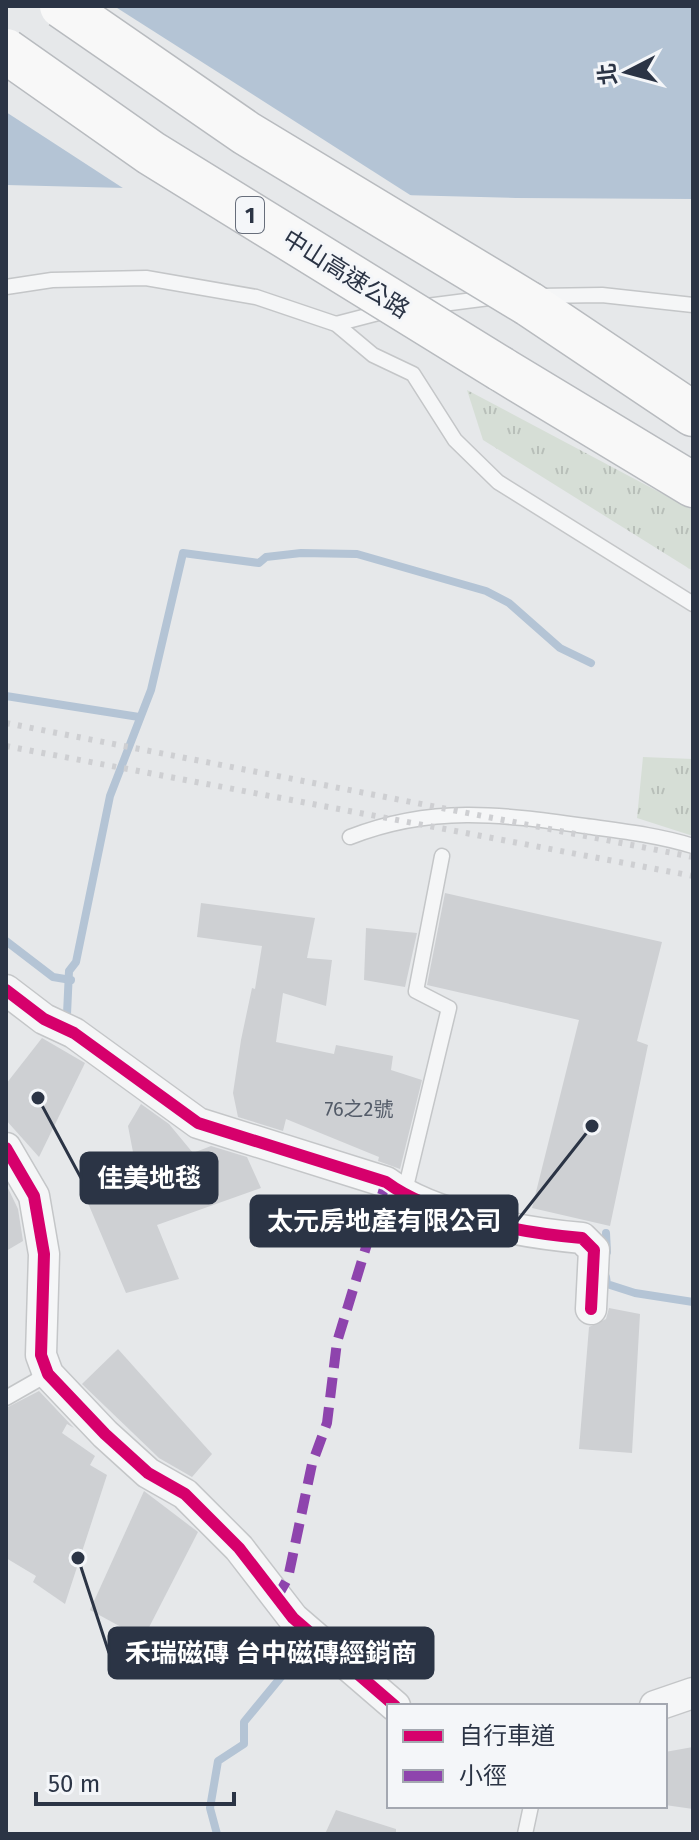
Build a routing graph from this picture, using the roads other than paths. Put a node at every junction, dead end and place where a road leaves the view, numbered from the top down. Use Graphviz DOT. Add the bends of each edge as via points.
graph roads {
  1 [pos="62,6"];
  2 [pos="6,51"];
  3 [pos="6,287"];
  4 [pos="693,305"];
  5 [pos="336,324"];
  6 [pos="693,414"];
  7 [pos="693,485"];
  8 [pos="693,604"];
  9 [pos="350,837"];
  10 [pos="693,846"];
  11 [pos="442,856"];
  12 [pos="6,990"];
  13 [pos="6,1148"];
  14 [pos="404,1196"];
  15 [pos="591,1309"];
  16 [pos="48,1374"];
  17 [pos="6,1398"];
  18 [pos="693,1693"];
  19 [pos="393,1704"];
  20 [pos="661,1704"];
  21 [pos="531,1808"];
  22 [pos="525,1834"];
  1 -- 6 [label="highway, bridge" via="246,133 529,304"];
  2 -- 7 [label="highway, 中山高速公路 / 1, bridge" via="151,153"];
  3 -- 5 [label="lane" via="52,280 146,278 256,297"];
  4 -- 5 [label="lane" via="602,295 497,297 391,310"];
  5 -- 8 [label="lane" via="373,355 413,374 455,440 498,482"];
  9 -- 10 [label="lane" via="389,822 489,813 665,837"];
  11 -- 14 [label="lane" via="416,991 449,1008"];
  12 -- 14 [label="street" via="198,1123 386,1182"];
  13 -- 16 [label="street" via="34,1196 44,1254 41,1355"];
  14 -- 15 [label="street" via="522,1232 582,1238 594,1250"];
  16 -- 17 [label="lane"];
  16 -- 19 [label="street" via="148,1473 185,1494 239,1548 293,1618"];
  18 -- 20 [label="street"];
  21 -- 22 [label="lane"];
}
